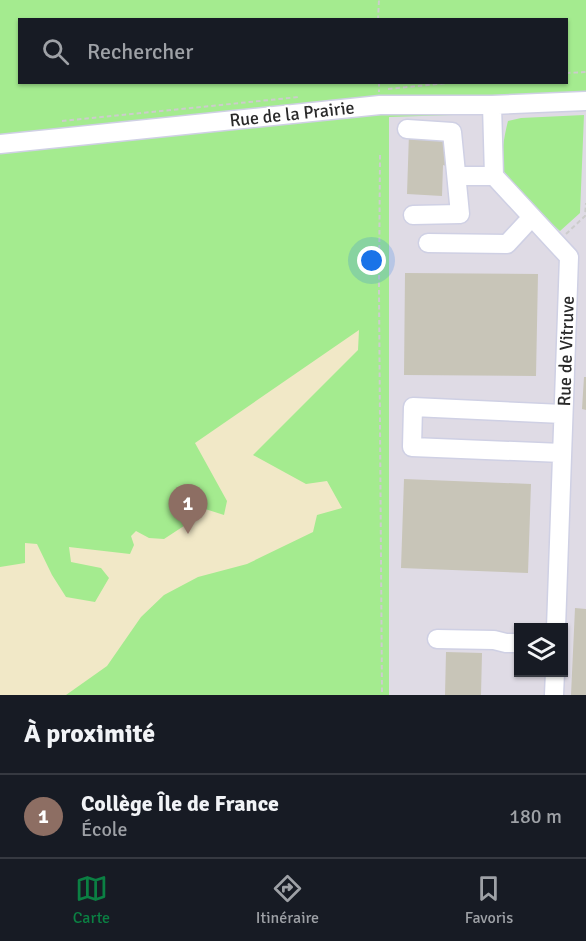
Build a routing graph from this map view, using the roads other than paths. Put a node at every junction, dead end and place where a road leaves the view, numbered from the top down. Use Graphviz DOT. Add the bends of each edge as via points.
graph roads {
  1 [pos="586,100"];
  2 [pos="492,105"];
  3 [pos="407,129"];
  4 [pos="0,144"];
  5 [pos="457,176"];
  6 [pos="494,176"];
  7 [pos="413,215"];
  8 [pos="532,216"];
  9 [pos="428,243"];
  10 [pos="564,414"];
  11 [pos="562,453"];
  12 [pos="556,623"];
  13 [pos="437,639"];
  14 [pos="514,644"];
  15 [pos="555,677"];
  16 [pos="554,695"];
  1 -- 2 [label="street, Rue de la Prairie"];
  2 -- 4 [label="street, Rue de la Prairie" via="380,105"];
  2 -- 6 [label="street"];
  3 -- 5 [label="street" via="453,132"];
  5 -- 6 [label="street"];
  5 -- 7 [label="street" via="460,214"];
  6 -- 8 [label="street, Rue de Vitruve"];
  8 -- 9 [label="street" via="507,244"];
  8 -- 10 [label="street, Rue de Vitruve" via="569,257"];
  10 -- 11 [label="street, Rue de Vitruve"];
  10 -- 11 [label="street" via="412,407 412,447"];
  11 -- 12 [label="street, Rue de Vitruve"];
  13 -- 14 [label="street" via="494,639"];
  15 -- 16 [label="street"];
}
